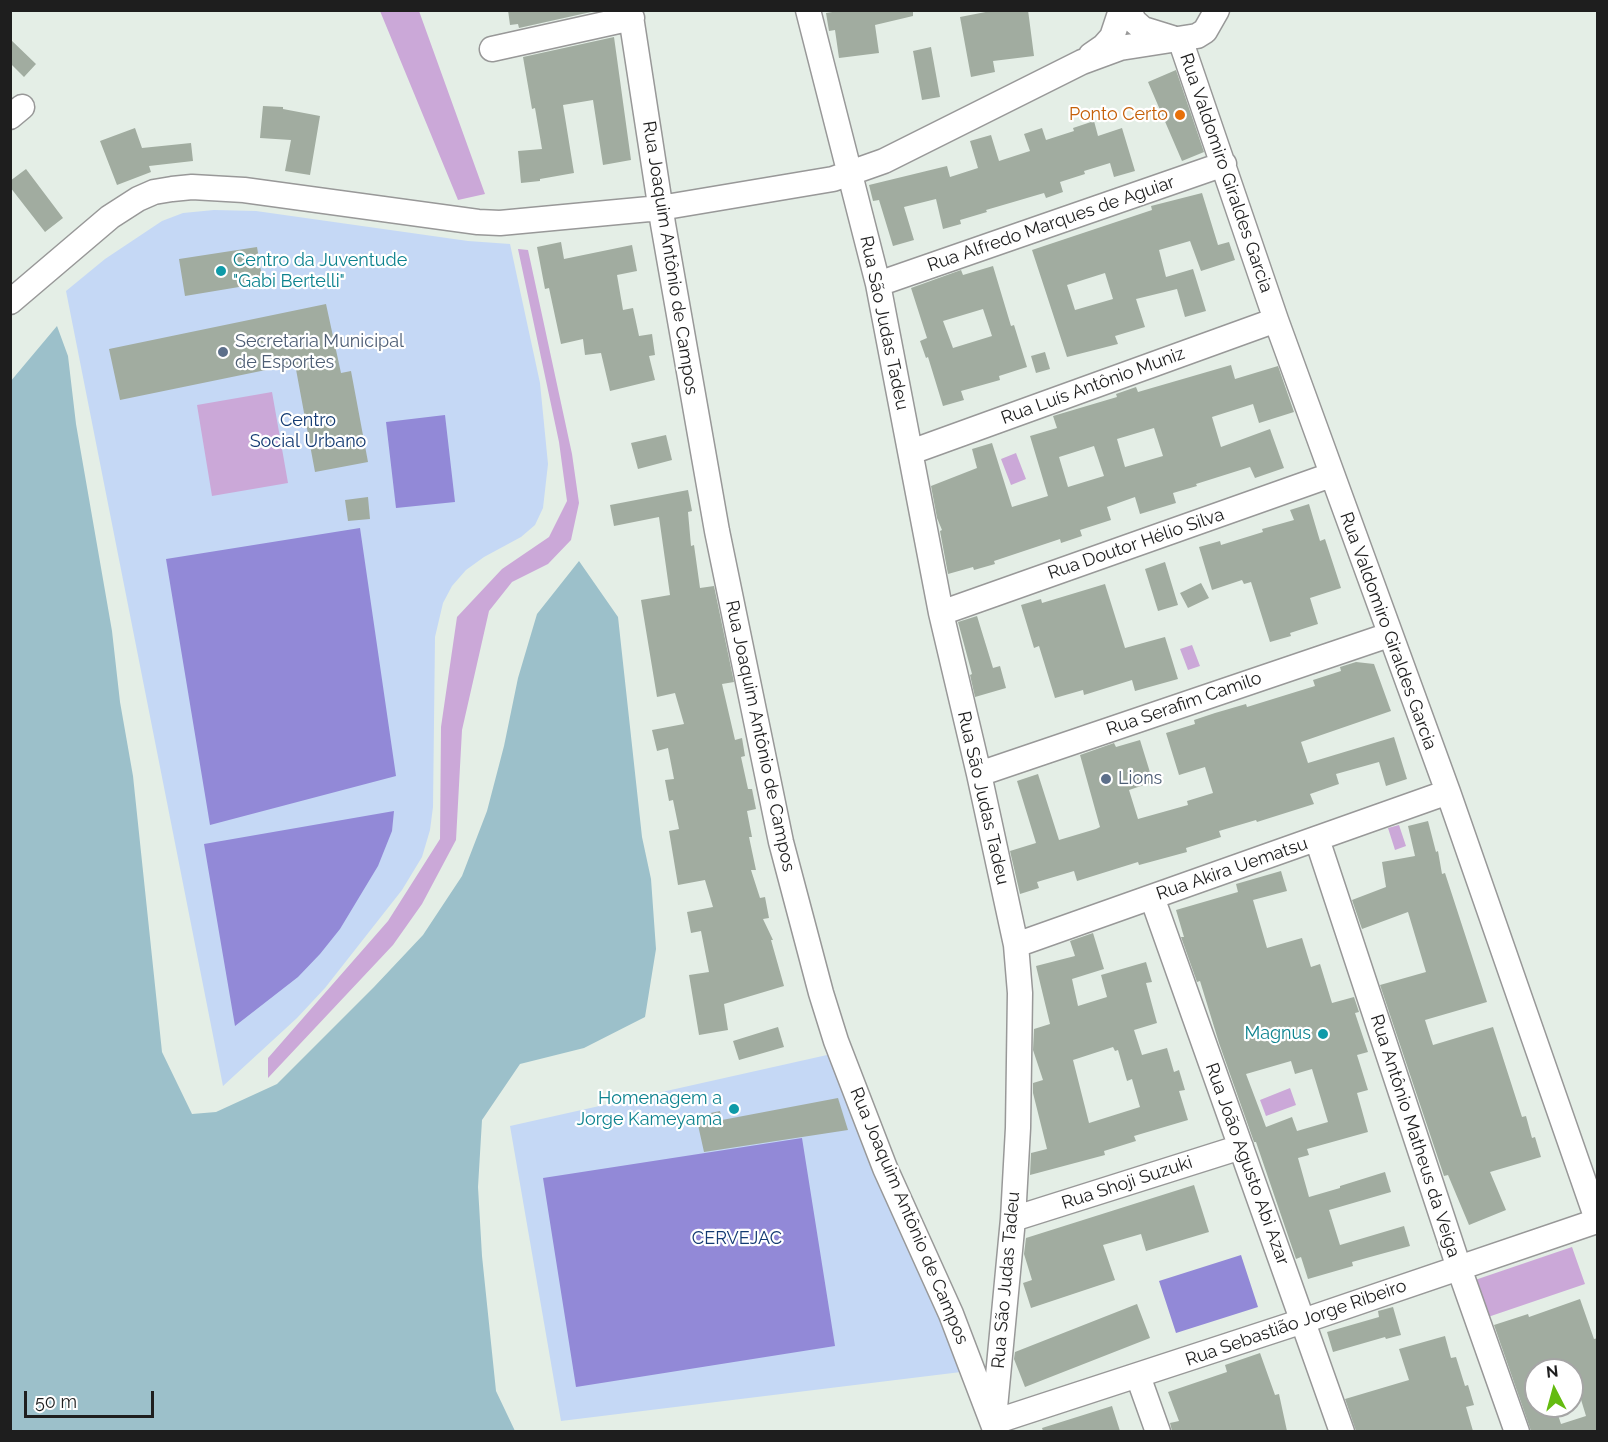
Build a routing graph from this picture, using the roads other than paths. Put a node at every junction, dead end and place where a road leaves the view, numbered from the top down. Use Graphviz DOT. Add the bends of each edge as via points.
graph roads {
  1 [pos="808,10"];
  2 [pos="1121,10"];
  3 [pos="1129,10"];
  4 [pos="1217,10"];
  5 [pos="631,14"];
  6 [pos="1180,39"];
  7 [pos="492,49"];
  8 [pos="1082,62"];
  9 [pos="1224,165"];
  10 [pos="849,174"];
  11 [pos="660,208"];
  12 [pos="878,284"];
  13 [pos="10,302"];
  14 [pos="1276,320"];
  15 [pos="911,452"];
  16 [pos="1331,475"];
  17 [pos="941,613"];
  18 [pos="1389,635"];
  19 [pos="980,774"];
  20 [pos="1448,792"];
  21 [pos="1317,839"];
  22 [pos="1152,897"];
  23 [pos="1016,945"];
  24 [pos="1241,1147"];
  25 [pos="1013,1219"];
  26 [pos="1597,1222"];
  27 [pos="1459,1268"];
  28 [pos="1303,1321"];
  29 [pos="1138,1376"];
  30 [pos="994,1428"];
  31 [pos="1158,1431"];
  32 [pos="1342,1431"];
  33 [pos="1517,1431"];
  1 -- 10 [label="street, Rua São Judas Tadeu"];
  2 -- 8 [label="street" via="1112,37"];
  3 -- 6 [label="street" via="1143,29"];
  4 -- 6 [label="street" via="1205,31"];
  5 -- 7 [label="street"];
  5 -- 11 [label="street, Rua Joaquim Antônio de Campos"];
  6 -- 8 [label="street" via="1120,48"];
  6 -- 9 [label="street, Rua Valdomiro Giraldes Garcia"];
  8 -- 10 [label="street" via="893,157"];
  9 -- 12 [label="street, Rua Alfredo Marques de Aguiar"];
  9 -- 14 [label="street, Rua Valdomiro Giraldes Garcia"];
  10 -- 11 [label="street" via="816,183"];
  10 -- 12 [label="street, Rua São Judas Tadeu"];
  11 -- 13 [label="street" via="478,222 244,190 172,189 138,199 110,217"];
  11 -- 30 [label="street, Rua Joaquim Antônio de Campos" via="746,676 781,842 821,993 885,1168 951,1314"];
  12 -- 15 [label="street, Rua São Judas Tadeu"];
  14 -- 15 [label="street, Rua Luís Antônio Muniz"];
  14 -- 16 [label="street, Rua Valdomiro Giraldes Garcia"];
  15 -- 17 [label="street, Rua São Judas Tadeu"];
  16 -- 17 [label="street, Rua Doutor Hélio Silva"];
  16 -- 18 [label="street, Rua Valdomiro Giraldes Garcia"];
  17 -- 19 [label="street, Rua São Judas Tadeu"];
  18 -- 19 [label="street, Rua Serafim Camilo"];
  18 -- 20 [label="street, Rua Valdomiro Giraldes Garcia"];
  19 -- 23 [label="street, Rua São Judas Tadeu"];
  20 -- 21 [label="street, Rua Akira Uematsu"];
  20 -- 26 [label="street, Rua Valdomiro Giraldes Garcia"];
  21 -- 22 [label="street, Rua Akira Uematsu"];
  21 -- 27 [label="street, Rua Antônio Matheus da Veiga"];
  22 -- 23 [label="street, Rua Akira Uematsu"];
  22 -- 24 [label="street, Rua João Agusto Abi Azar"];
  23 -- 25 [label="street, Rua São Judas Tadeu" via="1020,993"];
  24 -- 25 [label="street, Rua Shoji Suzuki"];
  24 -- 28 [label="street, Rua João Agusto Abi Azar"];
  25 -- 30 [label="street, Rua São Judas Tadeu"];
  26 -- 27 [label="street, Rua Sebastião Jorge Ribeiro"];
  27 -- 28 [label="street, Rua Sebastião Jorge Ribeiro"];
  27 -- 33 [label="street, Rua Antônio Matheus da Veiga"];
  28 -- 29 [label="street, Rua Sebastião Jorge Ribeiro"];
  28 -- 32 [label="street, Rua João Agusto Abi Azar"];
  29 -- 30 [label="street, Rua Sebastião Jorge Ribeiro"];
  29 -- 31 [label="street"];
}
